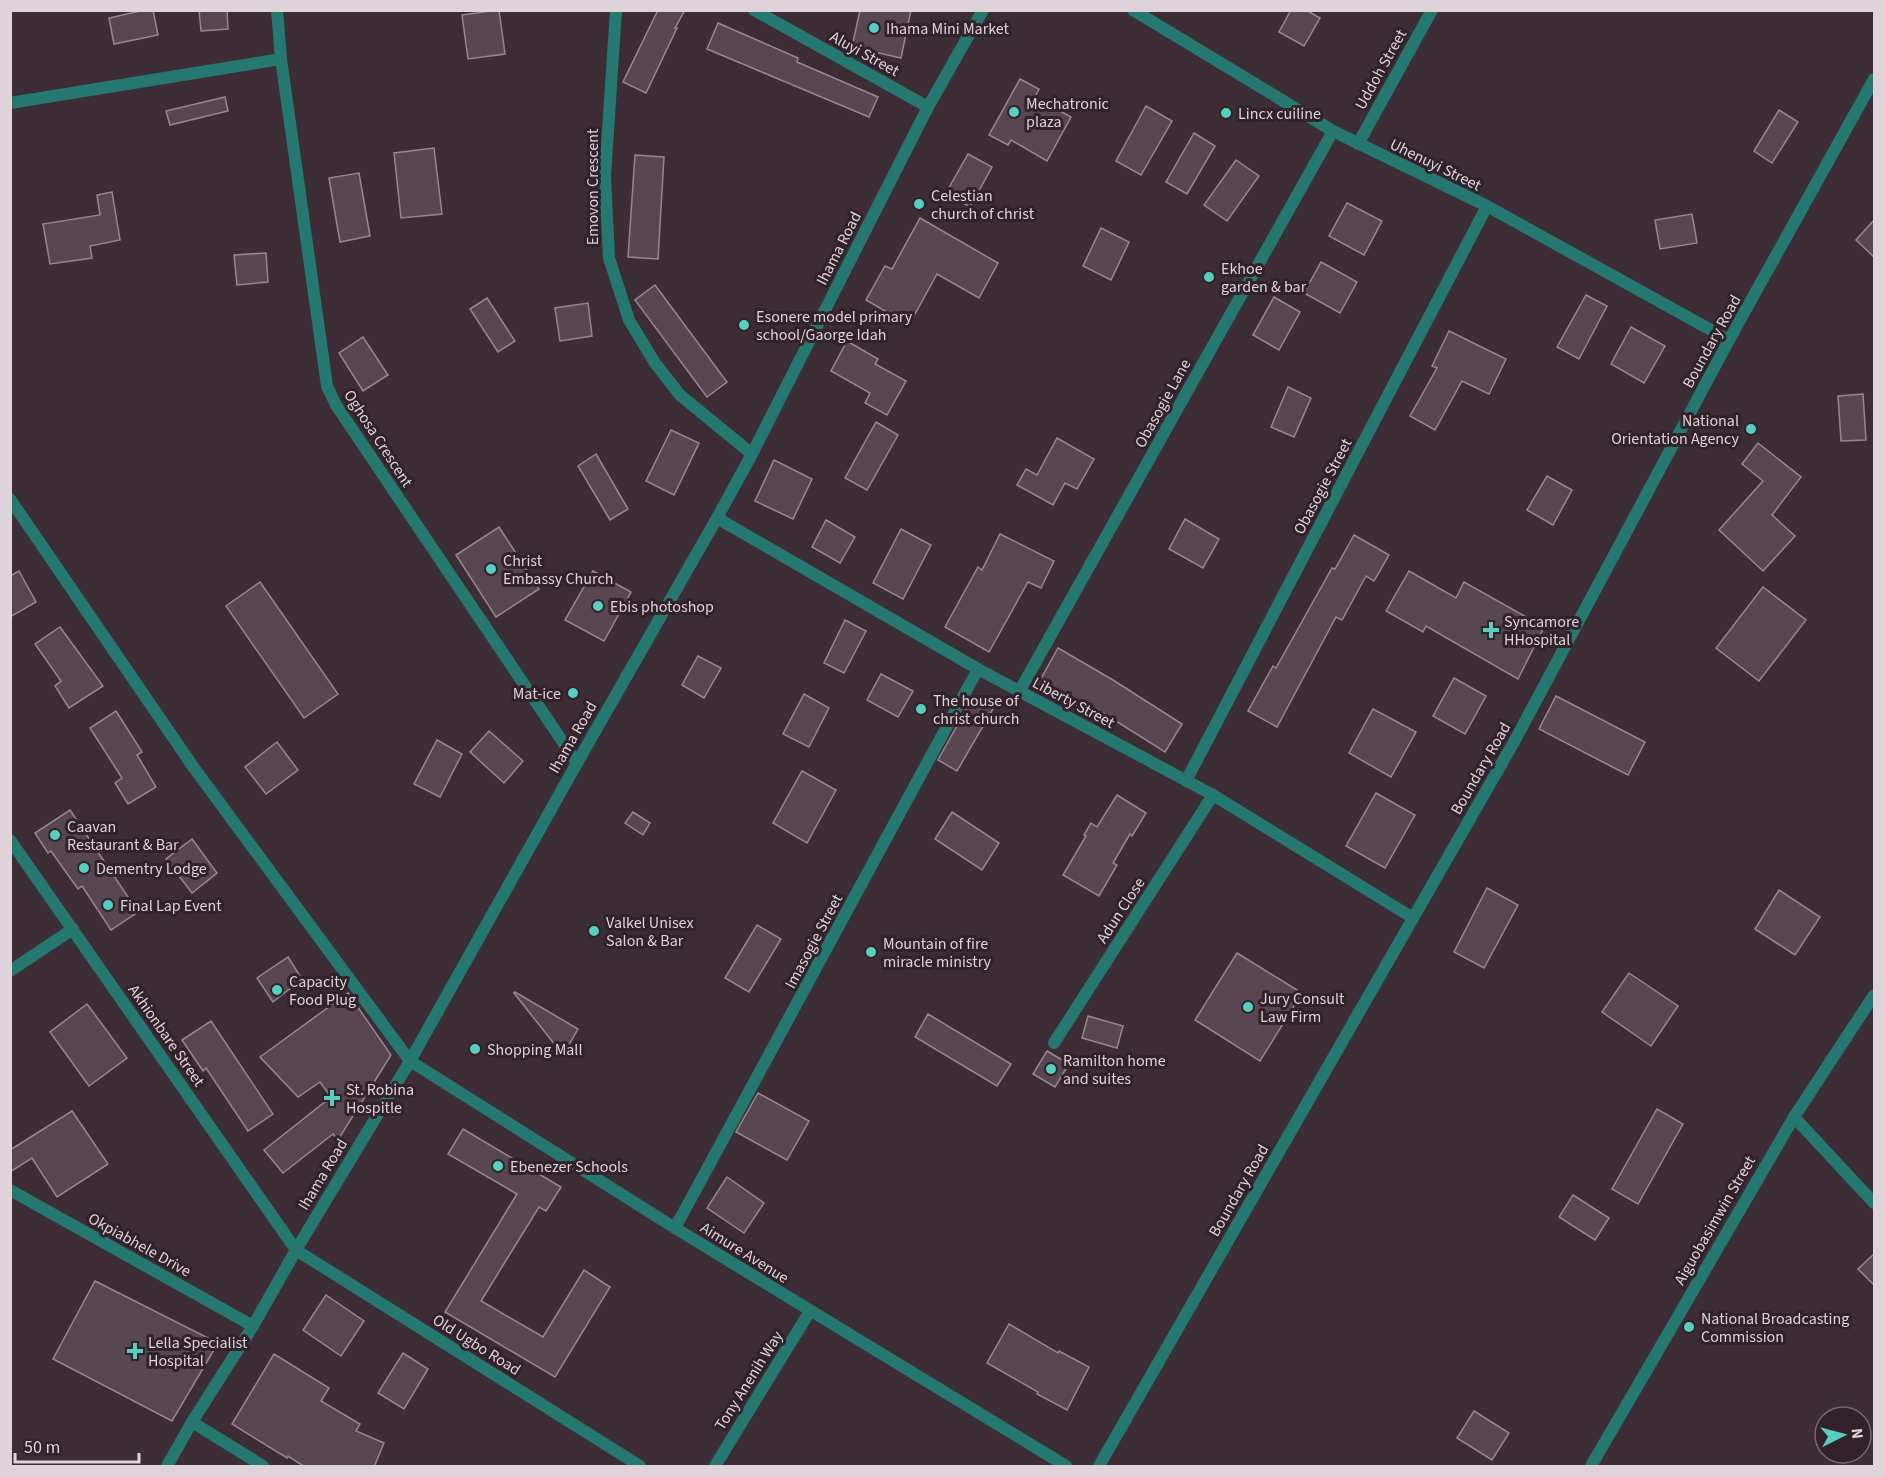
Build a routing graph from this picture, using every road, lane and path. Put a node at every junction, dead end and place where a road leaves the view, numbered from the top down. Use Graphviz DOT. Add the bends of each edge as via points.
graph roads {
  1 [pos="277,10"];
  2 [pos="616,10"];
  3 [pos="754,10"];
  4 [pos="983,10"];
  5 [pos="1133,10"];
  6 [pos="1432,10"];
  7 [pos="281,59"];
  8 [pos="1875,79"];
  9 [pos="10,103"];
  10 [pos="928,107"];
  11 [pos="1333,130"];
  12 [pos="1358,144"];
  13 [pos="1487,206"];
  14 [pos="1730,340"];
  15 [pos="752,454"];
  16 [pos="10,499"];
  17 [pos="717,518"];
  18 [pos="978,669"];
  19 [pos="1020,692"];
  20 [pos="577,763"];
  21 [pos="1186,781"];
  22 [pos="1213,795"];
  23 [pos="10,840"];
  24 [pos="1413,918"];
  25 [pos="73,929"];
  26 [pos="10,971"];
  27 [pos="1875,996"];
  28 [pos="1054,1043"];
  29 [pos="410,1061"];
  30 [pos="1794,1117"];
  31 [pos="10,1190"];
  32 [pos="1875,1203"];
  33 [pos="675,1228"];
  34 [pos="296,1250"];
  35 [pos="810,1311"];
  36 [pos="253,1326"];
  37 [pos="192,1422"];
  38 [pos="166,1467"];
  39 [pos="263,1467"];
  40 [pos="640,1467"];
  41 [pos="715,1467"];
  42 [pos="1066,1467"];
  43 [pos="1099,1467"];
  44 [pos="1591,1467"];
  1 -- 7 [label="street, Oghosa Crescent"];
  2 -- 15 [label="street, Emovon Crescent" via="605,176 609,258 629,320 655,363 680,395"];
  3 -- 10 [label="street, Aluyi Street"];
  4 -- 10 [label="street, Ihama Road"];
  5 -- 11 [label="street, Uhenuyi Street"];
  6 -- 12 [label="street, Uddoh Street"];
  7 -- 9 [label="street"];
  7 -- 20 [label="street, Oghosa Crescent" via="327,386"];
  8 -- 14 [label="street, Boundary Road"];
  10 -- 15 [label="street, Ihama Road"];
  11 -- 12 [label="street, Uhenuyi Street"];
  11 -- 19 [label="street, Obasogie Lane"];
  12 -- 13 [label="street, Uhenuyi Street"];
  13 -- 14 [label="street, Uhenuyi Street"];
  13 -- 21 [label="street, Obasogie Street"];
  14 -- 24 [label="street, Boundary Road" via="1514,742"];
  15 -- 17 [label="street, Ihama Road"];
  16 -- 29 [label="street" via="194,768"];
  17 -- 18 [label="street, Liberty Street"];
  17 -- 20 [label="street, Ihama Road"];
  18 -- 19 [label="street, Liberty Street"];
  18 -- 33 [label="street, Imasogie Street"];
  19 -- 21 [label="street, Liberty Street"];
  20 -- 29 [label="street, Ihama Road"];
  21 -- 22 [label="street, Liberty Street"];
  22 -- 24 [label="street, Liberty Street"];
  22 -- 28 [label="street, Adun Close"];
  23 -- 25 [label="street, Akhionbare Street"];
  24 -- 43 [label="street, Boundary Road"];
  25 -- 26 [label="street"];
  25 -- 34 [label="street, Akhionbare Street"];
  27 -- 30 [label="street, Aiguobasimwin Street"];
  29 -- 33 [label="street, Aimure Avenue"];
  29 -- 34 [label="street, Ihama Road"];
  30 -- 32 [label="street"];
  30 -- 44 [label="street, Aiguobasimwin Street"];
  31 -- 36 [label="street, Okpiabhele Drive"];
  33 -- 35 [label="street, Aimure Avenue"];
  34 -- 36 [label="street, Ihama Road"];
  34 -- 40 [label="street, Old Ugbo Road"];
  35 -- 41 [label="street, Tony Anenih Way"];
  35 -- 42 [label="street, Aimure Avenue"];
  36 -- 37 [label="street, Ihama Road"];
  37 -- 38 [label="street, Ihama Road"];
  37 -- 39 [label="street"];
}
